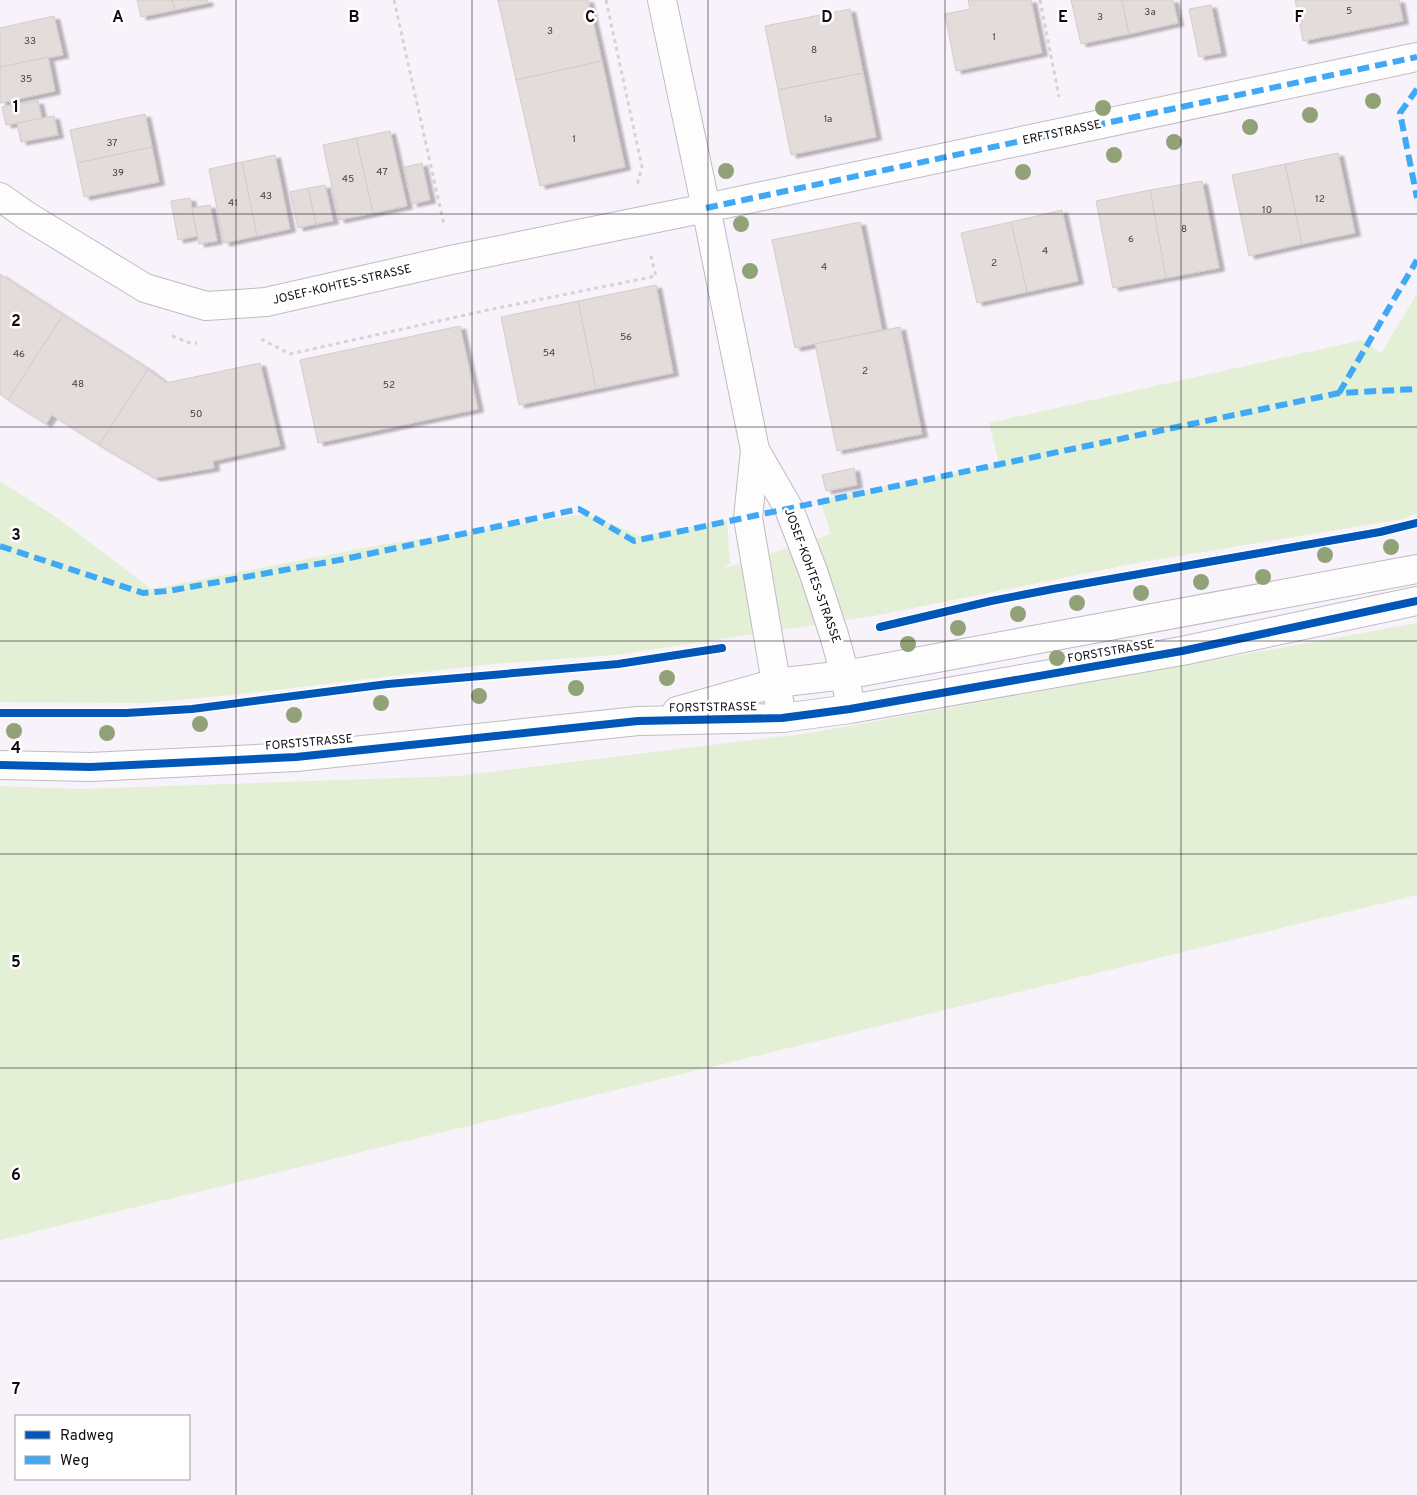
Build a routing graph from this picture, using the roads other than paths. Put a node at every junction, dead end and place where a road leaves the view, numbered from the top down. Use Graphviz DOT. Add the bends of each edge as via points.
graph roads {
  1 [pos="662,0"];
  2 [pos="1417,57"];
  3 [pos="0,197"];
  4 [pos="706,208"];
  5 [pos="755,450"];
  6 [pos="1417,569"];
  7 [pos="1417,601"];
  8 [pos="845,675"];
  9 [pos="776,683"];
  10 [pos="850,709"];
  11 [pos="782,718"];
  12 [pos="638,722"];
  13 [pos="0,765"];
  1 -- 4 [label="street, JOSEF-KOHTES-STRASSE"];
  2 -- 4 [label="street, ERFTSTRASSE"];
  3 -- 4 [label="street, JOSEF-KOHTES-STRASSE" via="145,288 206,306 266,302"];
  4 -- 5 [label="street, JOSEF-KOHTES-STRASSE"];
  5 -- 8 [label="street, JOSEF-KOHTES-STRASSE" via="789,509 813,571"];
  5 -- 9 [label="street, JOSEF-KOHTES-STRASSE" via="748,518"];
  6 -- 8 [label="street, FORSTSTRASSE"];
  7 -- 10 [label="street, FORSTSTRASSE" via="1182,650"];
  8 -- 9 [label="street, FORSTSTRASSE"];
  8 -- 10 [label="street, JOSEF-KOHTES-STRASSE"];
  9 -- 11 [label="street, JOSEF-KOHTES-STRASSE"];
  9 -- 12 [label="street, FORSTSTRASSE"];
  10 -- 11 [label="street, FORSTSTRASSE"];
  11 -- 12 [label="street, FORSTSTRASSE"];
  12 -- 13 [label="street, FORSTSTRASSE" via="296,757 90,767"];
}
